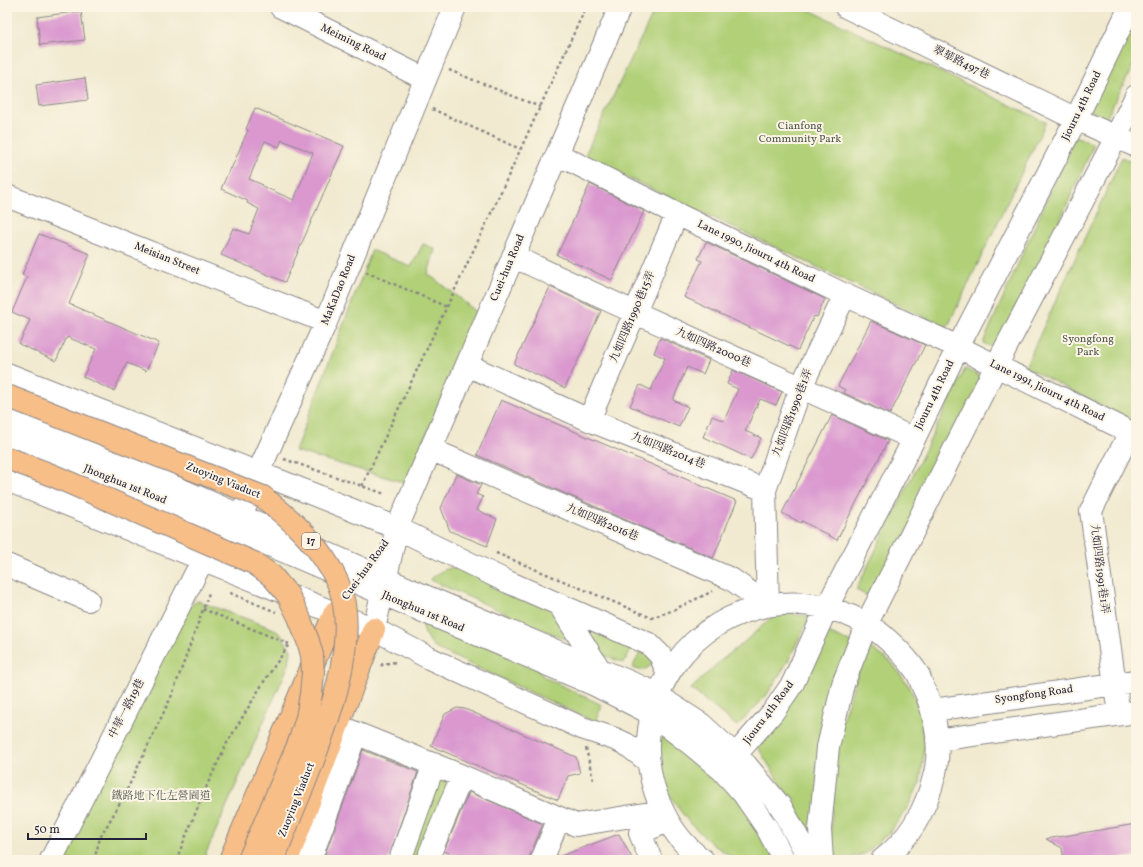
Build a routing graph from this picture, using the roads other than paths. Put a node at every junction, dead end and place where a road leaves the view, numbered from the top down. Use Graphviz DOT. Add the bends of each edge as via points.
graph roads {
  1 [pos="281,7"];
  2 [pos="455,7"];
  3 [pos="620,7"];
  4 [pos="846,7"];
  5 [pos="1130,7"];
  6 [pos="425,79"];
  7 [pos="1136,96"];
  8 [pos="1076,118"];
  9 [pos="1116,136"];
  10 [pos="1136,146"];
  11 [pos="557,154"];
  12 [pos="7,196"];
  13 [pos="677,214"];
  14 [pos="513,256"];
  15 [pos="846,295"];
  16 [pos="635,314"];
  17 [pos="326,322"];
  18 [pos="958,347"];
  19 [pos="466,365"];
  20 [pos="996,366"];
  21 [pos="7,374"];
  22 [pos="801,387"];
  23 [pos="7,396"];
  24 [pos="7,414"];
  25 [pos="589,420"];
  26 [pos="1133,433"];
  27 [pos="7,438"];
  28 [pos="914,438"];
  29 [pos="430,449"];
  30 [pos="7,458"];
  31 [pos="258,473"];
  32 [pos="10,488"];
  33 [pos="765,490"];
  34 [pos="239,524"];
  35 [pos="397,528"];
  36 [pos="203,559"];
  37 [pos="7,565"];
  38 [pos="362,577"];
  39 [pos="384,586"];
  40 [pos="88,600"];
  41 [pos="768,605"];
  42 [pos="560,606"];
  43 [pos="827,607"];
  44 [pos="335,612"];
  45 [pos="867,624"];
  46 [pos="374,629"];
  47 [pos="600,670"];
  48 [pos="668,674"];
  49 [pos="1136,681"];
  50 [pos="1114,684"];
  51 [pos="655,704"];
  52 [pos="933,710"];
  53 [pos="1127,713"];
  54 [pos="347,730"];
  55 [pos="937,740"];
  56 [pos="649,762"];
  57 [pos="729,763"];
  58 [pos="434,764"];
  59 [pos="462,776"];
  60 [pos="666,816"];
  61 [pos="559,818"];
  62 [pos="403,852"];
  63 [pos="438,857"];
  64 [pos="884,859"];
  65 [pos="50,860"];
  66 [pos="230,860"];
  67 [pos="249,860"];
  68 [pos="273,860"];
  69 [pos="287,860"];
  70 [pos="310,860"];
  71 [pos="542,860"];
  72 [pos="651,860"];
  73 [pos="702,860"];
  74 [pos="784,860"];
  75 [pos="810,860"];
  76 [pos="822,860"];
  1 -- 6 [label="street, Meiming Road"];
  2 -- 6 [label="street, MaKaDao Road"];
  3 -- 11 [label="street, Cuei-hua Road"];
  4 -- 8 [label="street, 翠華路497巷"];
  5 -- 8 [label="street, Jiouru 4th Road"];
  6 -- 17 [label="street, MaKaDao Road"];
  7 -- 9 [label="street"];
  8 -- 9 [label="street, 翠華路497巷"];
  8 -- 18 [label="street, Jiouru 4th Road"];
  9 -- 10 [label="street, 翠華路497巷"];
  9 -- 20 [label="street"];
  11 -- 13 [label="street, Lane 1990, Jiouru 4th Road"];
  11 -- 14 [label="street, Cuei-hua Road"];
  12 -- 17 [label="street, Meisian Street"];
  13 -- 15 [label="street, Lane 1990, Jiouru 4th Road"];
  13 -- 16 [label="street, 九如四路1990巷15弄"];
  14 -- 16 [label="street, 九如四路2000巷"];
  14 -- 19 [label="street, Cuei-hua Road"];
  15 -- 18 [label="street, Lane 1990, Jiouru 4th Road"];
  15 -- 22 [label="street, 九如四路1990巷1弄"];
  16 -- 22 [label="street, 九如四路2000巷"];
  16 -- 25 [label="street, 九如四路1990巷15弄"];
  17 -- 31 [label="street, MaKaDao Road"];
  18 -- 20 [label="street, Lane 1991, Jiouru 4th Road"];
  18 -- 28 [label="street, Jiouru 4th Road"];
  19 -- 25 [label="street, 九如四路2014巷"];
  19 -- 29 [label="street, Cuei-hua Road"];
  20 -- 26 [label="street, Lane 1991, Jiouru 4th Road"];
  20 -- 45 [label="street"];
  21 -- 31 [label="street"];
  22 -- 28 [label="street, 九如四路2000巷"];
  22 -- 33 [label="street, 九如四路1990巷1弄"];
  23 -- 68 [label="main road, Zuoying Viaduct / 17, bridge" via="263,497 308,537 328,565 338,583 344,603 344,652 324,734"];
  24 -- 34 [label="street, Jhonghua 1st Road"];
  25 -- 33 [label="street, 九如四路2014巷"];
  26 -- 50 [label="street, 九如四路1991巷1弄" via="1091,511"];
  27 -- 34 [label="street, Jhonghua 1st Road" via="181,507"];
  28 -- 43 [label="street, Jiouru 4th Road"];
  29 -- 35 [label="street, Cuei-hua Road"];
  29 -- 41 [label="street, 九如四路2016巷" via="731,579"];
  30 -- 67 [label="main road, Zuoying Viaduct, bridge" via="254,563 272,576 288,596 299,617 312,655 311,694 299,743"];
  31 -- 34 [label="street, MaKaDao Road"];
  31 -- 35 [label="street"];
  32 -- 36 [label="street"];
  33 -- 41 [label="street"];
  34 -- 36 [label="street, MaKaDao Road"];
  34 -- 38 [label="street, Jhonghua 1st Road"];
  35 -- 38 [label="street, Cuei-hua Road"];
  35 -- 39 [label="street, Cuei-hua Road"];
  35 -- 42 [label="street"];
  36 -- 44 [label="street"];
  36 -- 65 [label="street, 中華一路19巷"];
  37 -- 40 [label="street"];
  38 -- 39 [label="street, Jhonghua 1st Road"];
  38 -- 44 [label="street, Cuei-hua Road"];
  39 -- 46 [label="street, Cuei-hua Road"];
  39 -- 47 [label="street, Jhonghua 1st Road"];
  39 -- 51 [label="street, Jhonghua 1st Road" via="595,685"];
  41 -- 43 [label="street" via="798,603"];
  41 -- 48 [label="street" via="721,622 683,654"];
  42 -- 47 [label="street"];
  42 -- 48 [label="street" via="649,644 660,655"];
  43 -- 45 [label="street"];
  43 -- 57 [label="street, Jiouru 4th Road" via="793,683 773,712"];
  44 -- 46 [label="street"];
  44 -- 66 [label="main road"];
  45 -- 52 [label="street" via="896,646 918,676"];
  45 -- 76 [label="street" via="843,684 828,747 820,829"];
  46 -- 54 [label="main road"];
  46 -- 56 [label="street" via="429,658 582,728 621,741"];
  47 -- 51 [label="street, Jhonghua 1st Road"];
  48 -- 51 [label="street"];
  49 -- 50 [label="street, Syongfong Road"];
  50 -- 52 [label="street, Syongfong Road"];
  50 -- 53 [label="street, 九如四路1991巷1弄"];
  51 -- 56 [label="street" via="648,746"];
  51 -- 57 [label="street, Jhonghua 1st Road" via="670,704 701,724"];
  52 -- 55 [label="street"];
  53 -- 55 [label="street"];
  54 -- 58 [label="street"];
  54 -- 69 [label="main road"];
  54 -- 70 [label="street"];
  55 -- 64 [label="street" via="936,766 930,792 922,810 905,838"];
  56 -- 60 [label="street" via="654,787"];
  57 -- 74 [label="street, Jhonghua 1st Road" via="743,794 767,828"];
  57 -- 75 [label="street, Jhonghua 1st Road" via="746,765 781,807"];
  58 -- 59 [label="street"];
  58 -- 62 [label="street"];
  59 -- 61 [label="street"];
  59 -- 63 [label="street"];
  60 -- 61 [label="street" via="576,825"];
  60 -- 72 [label="street" via="640,833"];
  60 -- 73 [label="street" via="681,839"];
  61 -- 71 [label="street"];
  62 -- 63 [label="street"];
}
